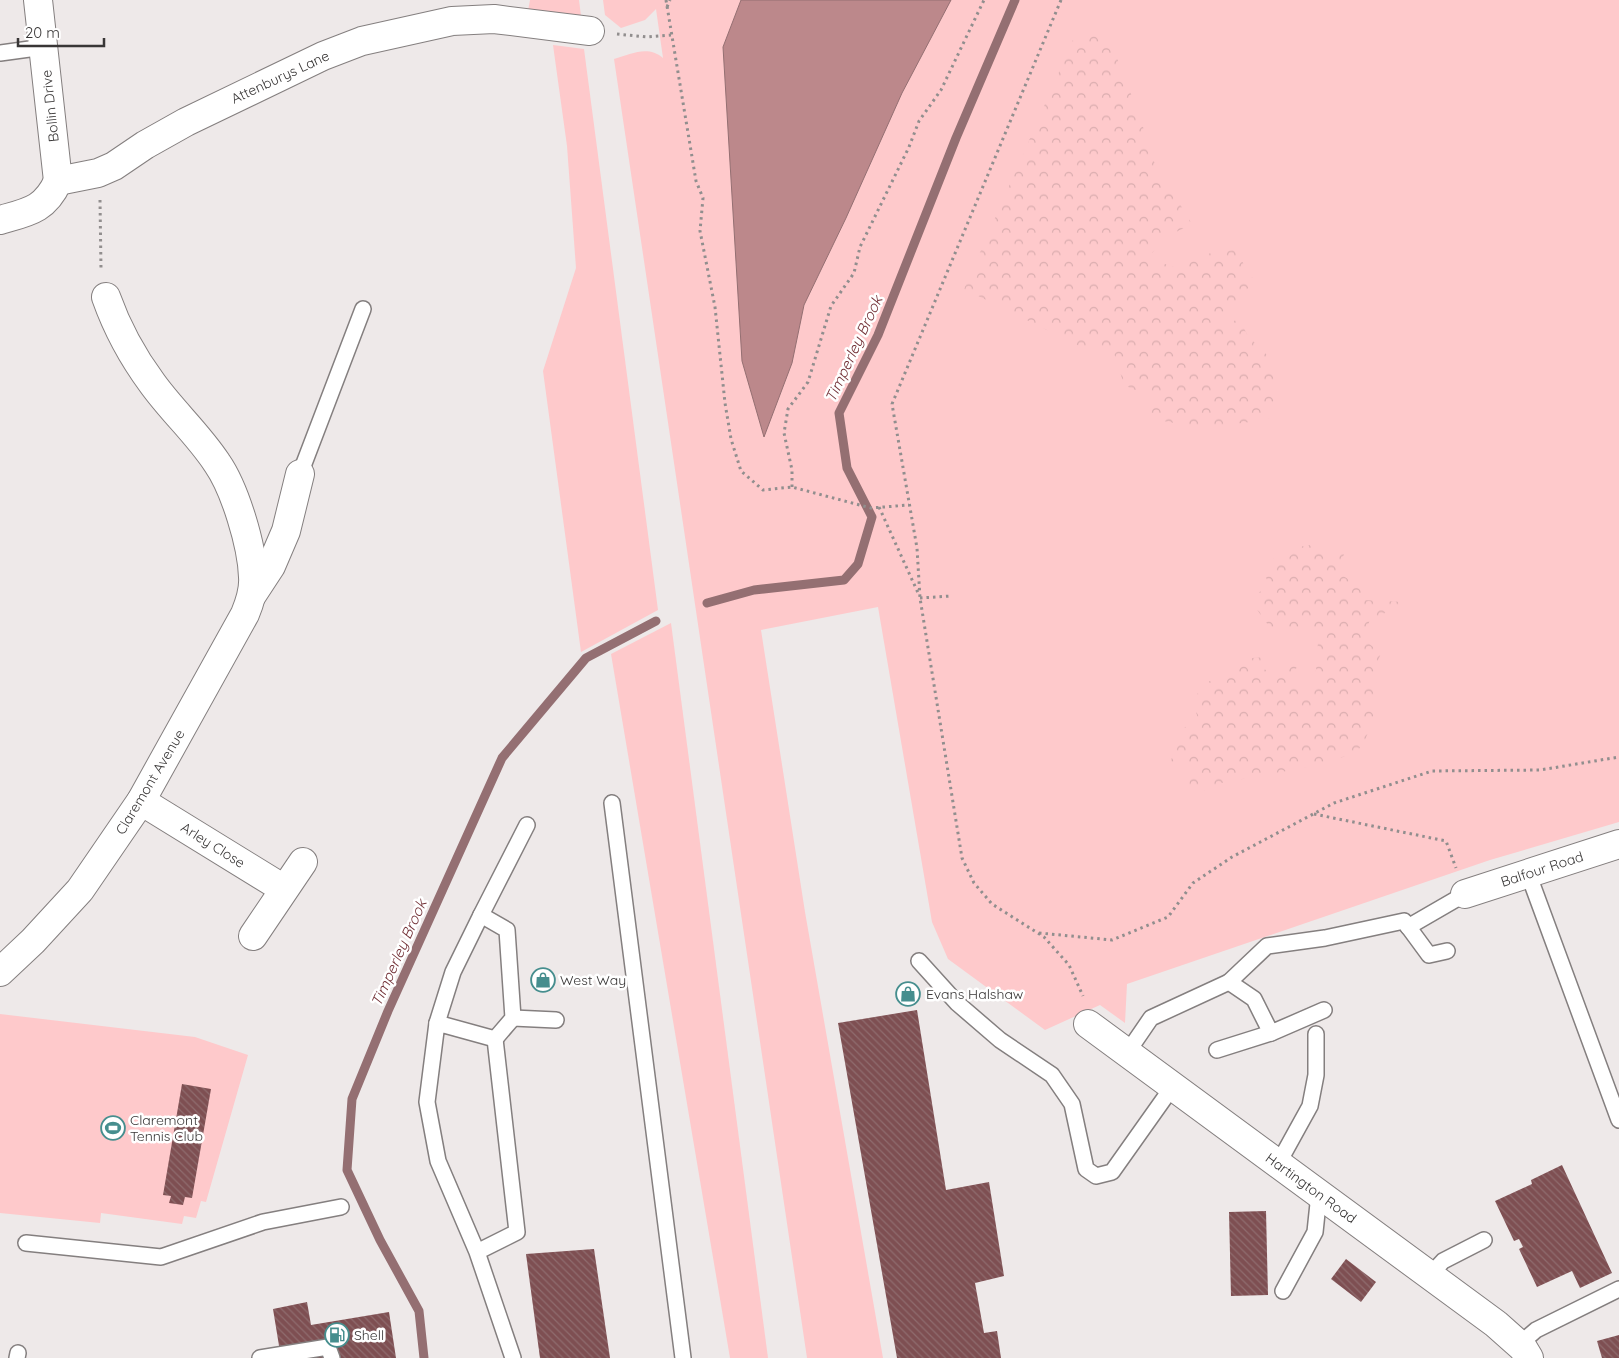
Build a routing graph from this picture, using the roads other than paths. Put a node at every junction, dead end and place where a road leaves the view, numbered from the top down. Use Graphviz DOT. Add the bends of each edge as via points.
graph roads {
  1 [pos="38,0"];
  2 [pos="590,31"];
  3 [pos="44,47"];
  4 [pos="0,53"];
  5 [pos="58,181"];
  6 [pos="0,220"];
  7 [pos="106,297"];
  8 [pos="363,309"];
  9 [pos="300,474"];
  10 [pos="252,594"];
  11 [pos="141,801"];
  12 [pos="612,803"];
  13 [pos="527,825"];
  14 [pos="1619,844"];
  15 [pos="303,862"];
  16 [pos="1528,874"];
  17 [pos="284,890"];
  18 [pos="1465,894"];
  19 [pos="481,915"];
  20 [pos="1408,926"];
  21 [pos="253,936"];
  22 [pos="1447,951"];
  23 [pos="919,962"];
  24 [pos="0,972"];
  25 [pos="1229,982"];
  26 [pos="1324,1010"];
  27 [pos="513,1018"];
  28 [pos="556,1020"];
  29 [pos="437,1023"];
  30 [pos="1088,1024"];
  31 [pos="1271,1033"];
  32 [pos="1316,1034"];
  33 [pos="495,1039"];
  34 [pos="1217,1050"];
  35 [pos="1127,1053"];
  36 [pos="1173,1086"];
  37 [pos="1619,1120"];
  38 [pos="1278,1164"];
  39 [pos="1319,1194"];
  40 [pos="341,1206"];
  41 [pos="1484,1240"];
  42 [pos="26,1243"];
  43 [pos="477,1252"];
  44 [pos="1430,1275"];
  45 [pos="1619,1289"];
  46 [pos="1283,1291"];
  47 [pos="1524,1351"];
  48 [pos="260,1358"];
  49 [pos="332,1358"];
  50 [pos="513,1358"];
  51 [pos="683,1358"];
  1 -- 3 [label="street, Bollin Drive"];
  2 -- 5 [label="street, Attenburys Lane" via="494,19 452,21 362,40 186,122 98,173"];
  3 -- 4 [label="lane"];
  3 -- 5 [label="street, Bollin Drive"];
  5 -- 6 [label="street" via="52,197 31,211"];
  7 -- 10 [label="street, Claremont Avenue" via="117,328 152,384 218,464 237,507 249,547 254,578"];
  8 -- 9 [label="lane"];
  9 -- 10 [label="street, Claremont Avenue" via="286,531 271,566"];
  10 -- 11 [label="street, Claremont Avenue" via="245,614"];
  11 -- 17 [label="street, Arley Close"];
  11 -- 24 [label="street, Claremont Avenue" via="80,890"];
  12 -- 51 [label="lane"];
  13 -- 19 [label="lane"];
  14 -- 16 [label="street, Balfour Road"];
  15 -- 17 [label="street"];
  16 -- 18 [label="street, Balfour Road"];
  16 -- 37 [label="lane"];
  17 -- 21 [label="street"];
  18 -- 20 [label="lane"];
  19 -- 27 [label="lane" via="507,930"];
  19 -- 29 [label="lane" via="453,972"];
  20 -- 22 [label="lane" via="1428,955"];
  20 -- 25 [label="lane" via="1404,921 1325,938 1267,946"];
  23 -- 36 [label="lane" via="957,1003 1000,1040 1052,1074 1072,1104 1086,1169 1096,1176 1112,1172"];
  25 -- 31 [label="lane" via="1254,999"];
  25 -- 35 [label="lane" via="1151,1018"];
  26 -- 31 [label="lane"];
  27 -- 28 [label="lane"];
  27 -- 33 [label="lane"];
  29 -- 33 [label="lane"];
  29 -- 43 [label="lane" via="427,1102 438,1161"];
  30 -- 35 [label="street, Hartington Road"];
  31 -- 34 [label="lane"];
  32 -- 38 [label="lane" via="1316,1075 1310,1106"];
  33 -- 43 [label="lane" via="517,1232"];
  35 -- 36 [label="street, Hartington Road"];
  36 -- 38 [label="street, Hartington Road"];
  38 -- 39 [label="street, Hartington Road"];
  39 -- 44 [label="street, Hartington Road"];
  39 -- 46 [label="lane" via="1315,1232"];
  40 -- 42 [label="lane" via="263,1222 161,1257"];
  41 -- 44 [label="lane" via="1443,1261"];
  43 -- 50 [label="lane"];
  44 -- 47 [label="street, Hartington Road"];
  45 -- 47 [label="lane" via="1536,1330"];
  48 -- 49 [label="lane" via="328,1347"];
}
